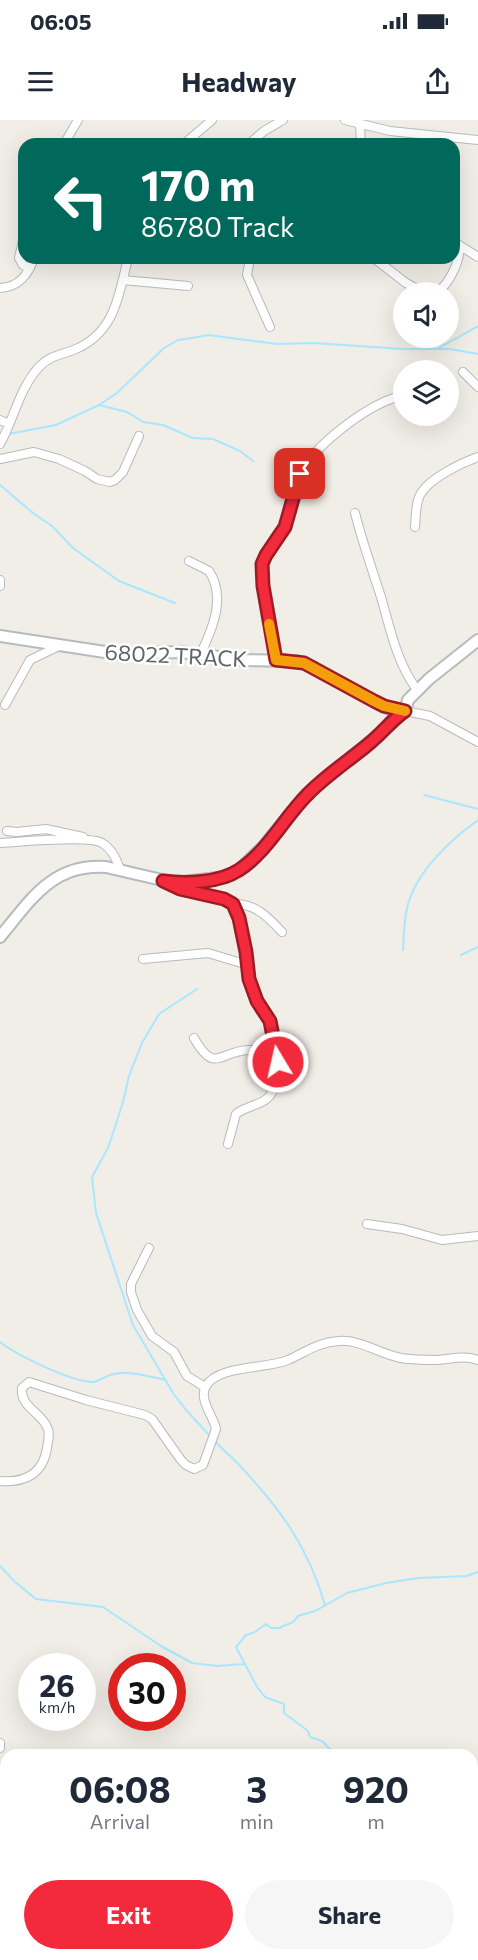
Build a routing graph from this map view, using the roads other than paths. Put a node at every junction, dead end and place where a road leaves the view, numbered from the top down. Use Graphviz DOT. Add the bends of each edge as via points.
graph roads {
  1 [pos="78,120"];
  2 [pos="212,120"];
  3 [pos="283,120"];
  4 [pos="345,120"];
  5 [pos="360,125"];
  6 [pos="68,138"];
  7 [pos="191,138"];
  8 [pos="256,138"];
  9 [pos="361,138"];
  10 [pos="458,138"];
  11 [pos="460,138"];
  12 [pos="478,140"];
  13 [pos="460,246"];
  14 [pos="478,257"];
  15 [pos="22,264"];
  16 [pos="32,264"];
  17 [pos="127,264"];
  18 [pos="249,264"];
  19 [pos="381,264"];
  20 [pos="456,264"];
  21 [pos="30,268"];
  22 [pos="123,280"];
  23 [pos="404,282"];
  24 [pos="447,282"];
  25 [pos="188,286"];
  26 [pos="0,288"];
  27 [pos="270,327"];
  28 [pos="463,372"];
  29 [pos="478,387"];
  30 [pos="393,398"];
  31 [pos="0,420"];
  32 [pos="9,424"];
  33 [pos="140,436"];
  34 [pos="0,444"];
  35 [pos="478,458"];
  36 [pos="0,459"];
  37 [pos="355,513"];
  38 [pos="415,527"];
  39 [pos="189,561"];
  40 [pos="0,580"];
  41 [pos="0,586"];
  42 [pos="0,636"];
  43 [pos="478,640"];
  44 [pos="58,646"];
  45 [pos="201,653"];
  46 [pos="276,660"];
  47 [pos="418,691"];
  48 [pos="5,705"];
  49 [pos="405,711"];
  50 [pos="478,742"];
  51 [pos="7,831"];
  52 [pos="94,839"];
  53 [pos="0,843"];
  54 [pos="120,870"];
  55 [pos="163,881"];
  56 [pos="233,904"];
  57 [pos="282,932"];
  58 [pos="0,937"];
  59 [pos="143,958"];
  60 [pos="248,965"];
  61 [pos="194,1038"];
  62 [pos="277,1052"];
  63 [pos="228,1144"];
  64 [pos="367,1224"];
  65 [pos="478,1236"];
  66 [pos="149,1248"];
  67 [pos="478,1360"];
  68 [pos="205,1387"];
  69 [pos="0,1482"];
  70 [pos="0,1743"];
  71 [pos="0,1748"];
  1 -- 6 [label="street"];
  2 -- 7 [label="street"];
  3 -- 8 [label="street"];
  4 -- 5 [label="street"];
  5 -- 9 [label="street"];
  5 -- 10 [label="street"];
  11 -- 12 [label="street"];
  13 -- 14 [label="street"];
  15 -- 21 [label="street"];
  16 -- 21 [label="street"];
  17 -- 22 [label="street"];
  18 -- 27 [label="street" via="247,274"];
  19 -- 23 [label="street"];
  20 -- 24 [label="street"];
  21 -- 26 [label="street" via="16,284"];
  22 -- 25 [label="street"];
  22 -- 32 [label="street" via="114,311 100,333 40,366 27,382"];
  28 -- 29 [label="street"];
  30 -- 46 [label="street" via="338,431 300,474 285,527 262,564"];
  31 -- 32 [label="street"];
  32 -- 34 [label="street"];
  33 -- 36 [label="street" via="123,471 110,482 34,452"];
  35 -- 38 [label="street" via="451,469 423,489 416,505"];
  37 -- 47 [label="street" via="396,648"];
  39 -- 45 [label="street" via="209,571 217,597 215,621"];
  40 -- 41 [label="street"];
  42 -- 44 [label="street, 68022 TRACK"];
  43 -- 47 [label="street"];
  44 -- 45 [label="street, 68022 TRACK" via="118,654"];
  44 -- 48 [label="street" via="30,660"];
  45 -- 46 [label="street, 68022 TRACK" via="241,660"];
  46 -- 49 [label="street, 68022 TRACK" via="304,663 379,704"];
  47 -- 49 [label="street" via="408,700"];
  49 -- 50 [label="street, 68022 TRACK" via="430,716"];
  49 -- 55 [label="street" via="306,795 263,848 239,870 226,877"];
  51 -- 52 [label="street" via="46,830"];
  52 -- 53 [label="street"];
  52 -- 54 [label="street" via="105,844"];
  54 -- 55 [label="street"];
  54 -- 58 [label="street" via="85,868 55,879 29,900"];
  55 -- 56 [label="street"];
  56 -- 57 [label="street" via="257,909"];
  56 -- 60 [label="street"];
  59 -- 60 [label="street" via="208,953"];
  60 -- 62 [label="street" via="253,991 270,1021"];
  61 -- 62 [label="street" via="210,1058 249,1050"];
  62 -- 63 [label="street" via="278,1072 273,1090 266,1100 236,1114"];
  64 -- 65 [label="street" via="442,1240"];
  66 -- 68 [label="street" via="132,1284 132,1299 152,1336 174,1352 187,1376"];
  67 -- 68 [label="street" via="402,1358 341,1340 314,1346 282,1362 232,1371"];
  68 -- 69 [label="street" via="216,1429 203,1465 194,1469 181,1460 145,1414 26,1383 22,1399 42,1417 49,1431 46,1452 41,1465 30,1476 14,1483"];
  70 -- 71 [label="street"];
}
